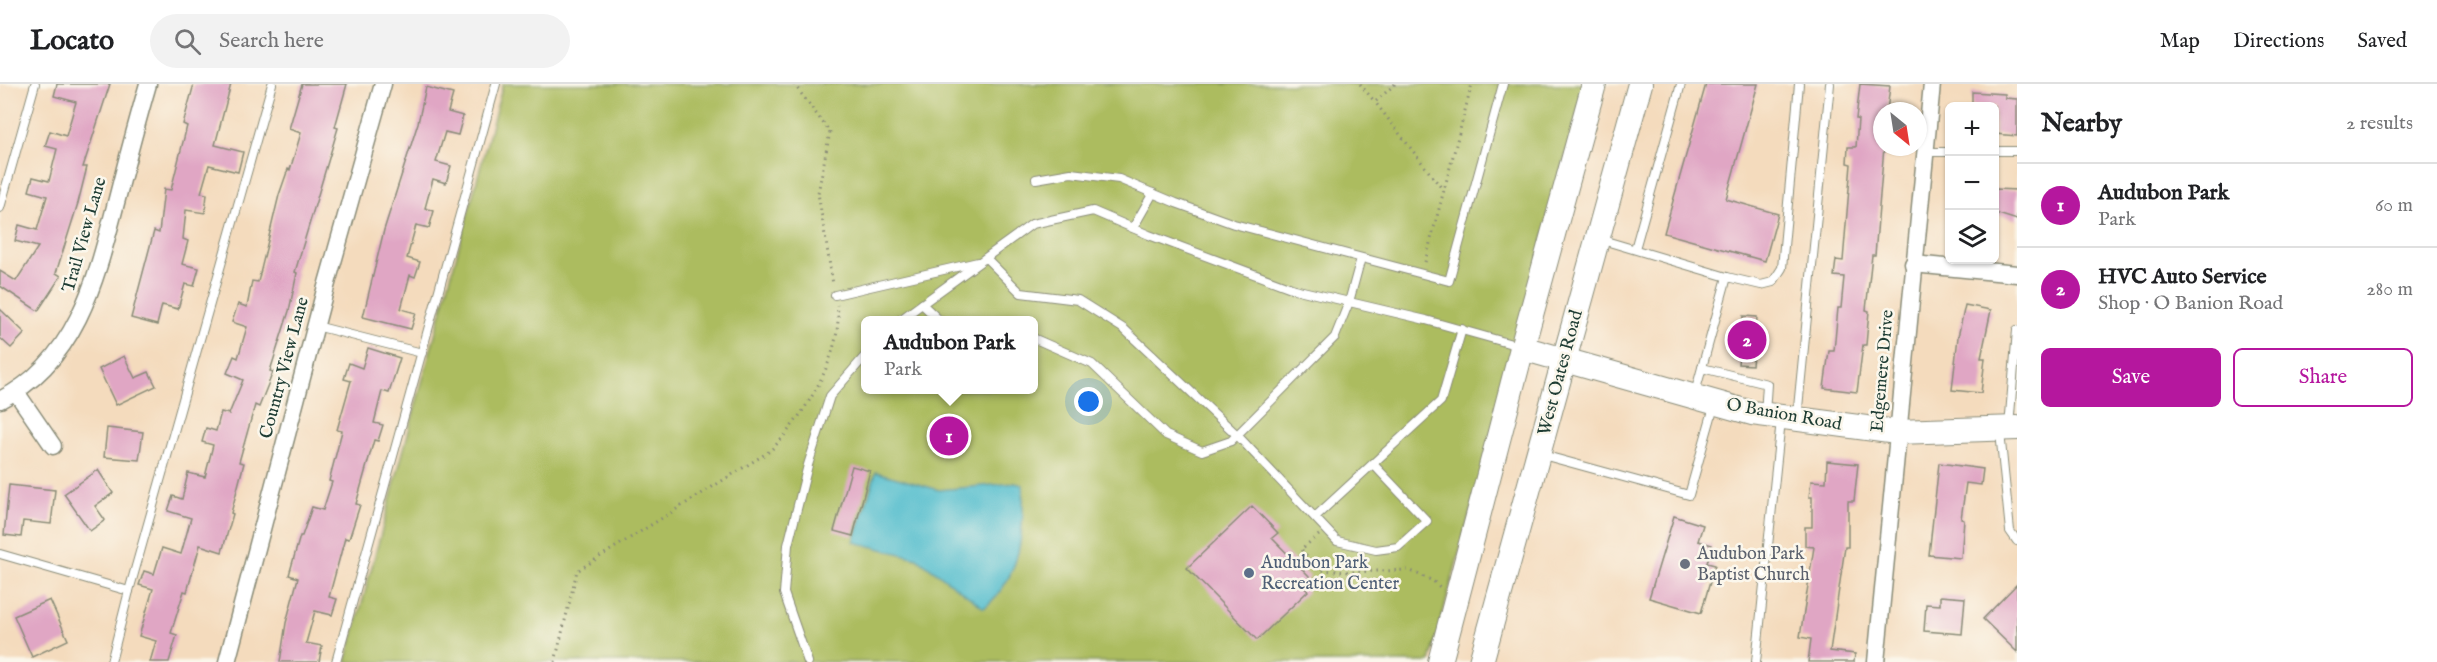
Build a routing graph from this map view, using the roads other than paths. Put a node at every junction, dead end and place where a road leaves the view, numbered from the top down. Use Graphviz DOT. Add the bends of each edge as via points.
graph roads {
  1 [pos="35,84"];
  2 [pos="148,84"];
  3 [pos="272,84"];
  4 [pos="383,84"];
  5 [pos="496,84"];
  6 [pos="1503,84"];
  7 [pos="1594,84"];
  8 [pos="1640,84"];
  9 [pos="1681,84"];
  10 [pos="1799,84"];
  11 [pos="1830,84"];
  12 [pos="1932,84"];
  13 [pos="1927,126"];
  14 [pos="2017,151"];
  15 [pos="1927,152"];
  16 [pos="1945,152"];
  17 [pos="1999,152"];
  18 [pos="1924,156"];
  19 [pos="1036,179"];
  20 [pos="1153,193"];
  21 [pos="0,208"];
  22 [pos="1133,228"];
  23 [pos="1598,239"];
  24 [pos="1635,249"];
  25 [pos="1361,258"];
  26 [pos="983,260"];
  27 [pos="1913,264"];
  28 [pos="2017,274"];
  29 [pos="1727,277"];
  30 [pos="835,295"];
  31 [pos="1349,302"];
  32 [pos="922,304"];
  33 [pos="906,316"];
  34 [pos="934,316"];
  35 [pos="316,326"];
  36 [pos="1462,329"];
  37 [pos="2017,330"];
  38 [pos="1038,341"];
  39 [pos="1522,348"];
  40 [pos="422,353"];
  41 [pos="1565,360"];
  42 [pos="861,361"];
  43 [pos="1702,368"];
  44 [pos="16,392"];
  45 [pos="0,400"];
  46 [pos="1705,400"];
  47 [pos="1781,417"];
  48 [pos="2008,428"];
  49 [pos="1897,432"];
  50 [pos="1238,435"];
  51 [pos="53,446"];
  52 [pos="1539,454"];
  53 [pos="1373,464"];
  54 [pos="1315,517"];
  55 [pos="2017,541"];
  56 [pos="0,554"];
  57 [pos="129,591"];
  58 [pos="111,662"];
  59 [pos="227,662"];
  60 [pos="336,662"];
  61 [pos="808,662"];
  62 [pos="1440,662"];
  63 [pos="1481,662"];
  64 [pos="1755,662"];
  65 [pos="1876,662"];
  1 -- 21 [label="lane"];
  2 -- 44 [label="street, Trail View Lane" via="89,298 72,333 49,364"];
  3 -- 57 [label="lane"];
  4 -- 35 [label="street, Country View Lane"];
  5 -- 40 [label="lane"];
  6 -- 25 [label="lane" via="1449,281"];
  7 -- 39 [label="main road"];
  8 -- 23 [label="main road, West Oates Road"];
  9 -- 24 [label="lane"];
  10 -- 29 [label="lane" via="1782,268 1776,279 1766,284"];
  11 -- 47 [label="lane"];
  12 -- 13 [label="street, Edgemere Drive"];
  14 -- 17 [label="lane"];
  15 -- 16 [label="lane"];
  18 -- 27 [label="street, Edgemere Drive"];
  19 -- 20 [label="lane" via="1071,173 1100,175"];
  20 -- 22 [label="lane"];
  20 -- 25 [label="lane" via="1234,224"];
  22 -- 26 [label="lane" via="1093,211 1032,224"];
  22 -- 31 [label="lane" via="1294,289"];
  23 -- 24 [label="lane"];
  23 -- 41 [label="main road, West Oates Road"];
  24 -- 29 [label="lane"];
  25 -- 31 [label="lane"];
  26 -- 30 [label="lane"];
  26 -- 32 [label="lane"];
  26 -- 50 [label="lane" via="1021,293 1078,300 1124,329"];
  27 -- 28 [label="street"];
  27 -- 49 [label="street, Edgemere Drive"];
  29 -- 43 [label="lane"];
  31 -- 36 [label="lane"];
  31 -- 50 [label="lane" via="1335,337"];
  32 -- 33 [label="lane"];
  32 -- 34 [label="lane"];
  35 -- 40 [label="lane"];
  35 -- 59 [label="street, Country View Lane"];
  36 -- 39 [label="lane"];
  36 -- 53 [label="lane" via="1441,401"];
  37 -- 48 [label="lane"];
  38 -- 50 [label="lane" via="1092,364 1166,435 1202,451"];
  39 -- 41 [label="main road, O Banion Road"];
  39 -- 62 [label="main road"];
  40 -- 60 [label="lane"];
  41 -- 46 [label="main road, O Banion Road"];
  41 -- 52 [label="main road, West Oates Road"];
  42 -- 61 [label="lane" via="830,396 788,544 784,593"];
  43 -- 46 [label="lane"];
  43 -- 47 [label="lane" via="1767,384"];
  44 -- 45 [label="street, Trail View Lane"];
  44 -- 51 [label="street"];
  46 -- 47 [label="main road, O Banion Road"];
  46 -- 52 [label="lane" via="1689,495"];
  47 -- 49 [label="main road, O Banion Road"];
  47 -- 64 [label="lane"];
  48 -- 49 [label="main road, O Banion Road"];
  48 -- 55 [label="lane" via="2010,531"];
  49 -- 65 [label="street, Edgemere Drive"];
  50 -- 54 [label="lane"];
  52 -- 63 [label="main road, West Oates Road"];
  53 -- 54 [label="lane"];
  53 -- 54 [label="lane" via="1427,521 1398,547 1376,550 1337,541"];
  56 -- 57 [label="lane"];
  57 -- 58 [label="lane"];
}
